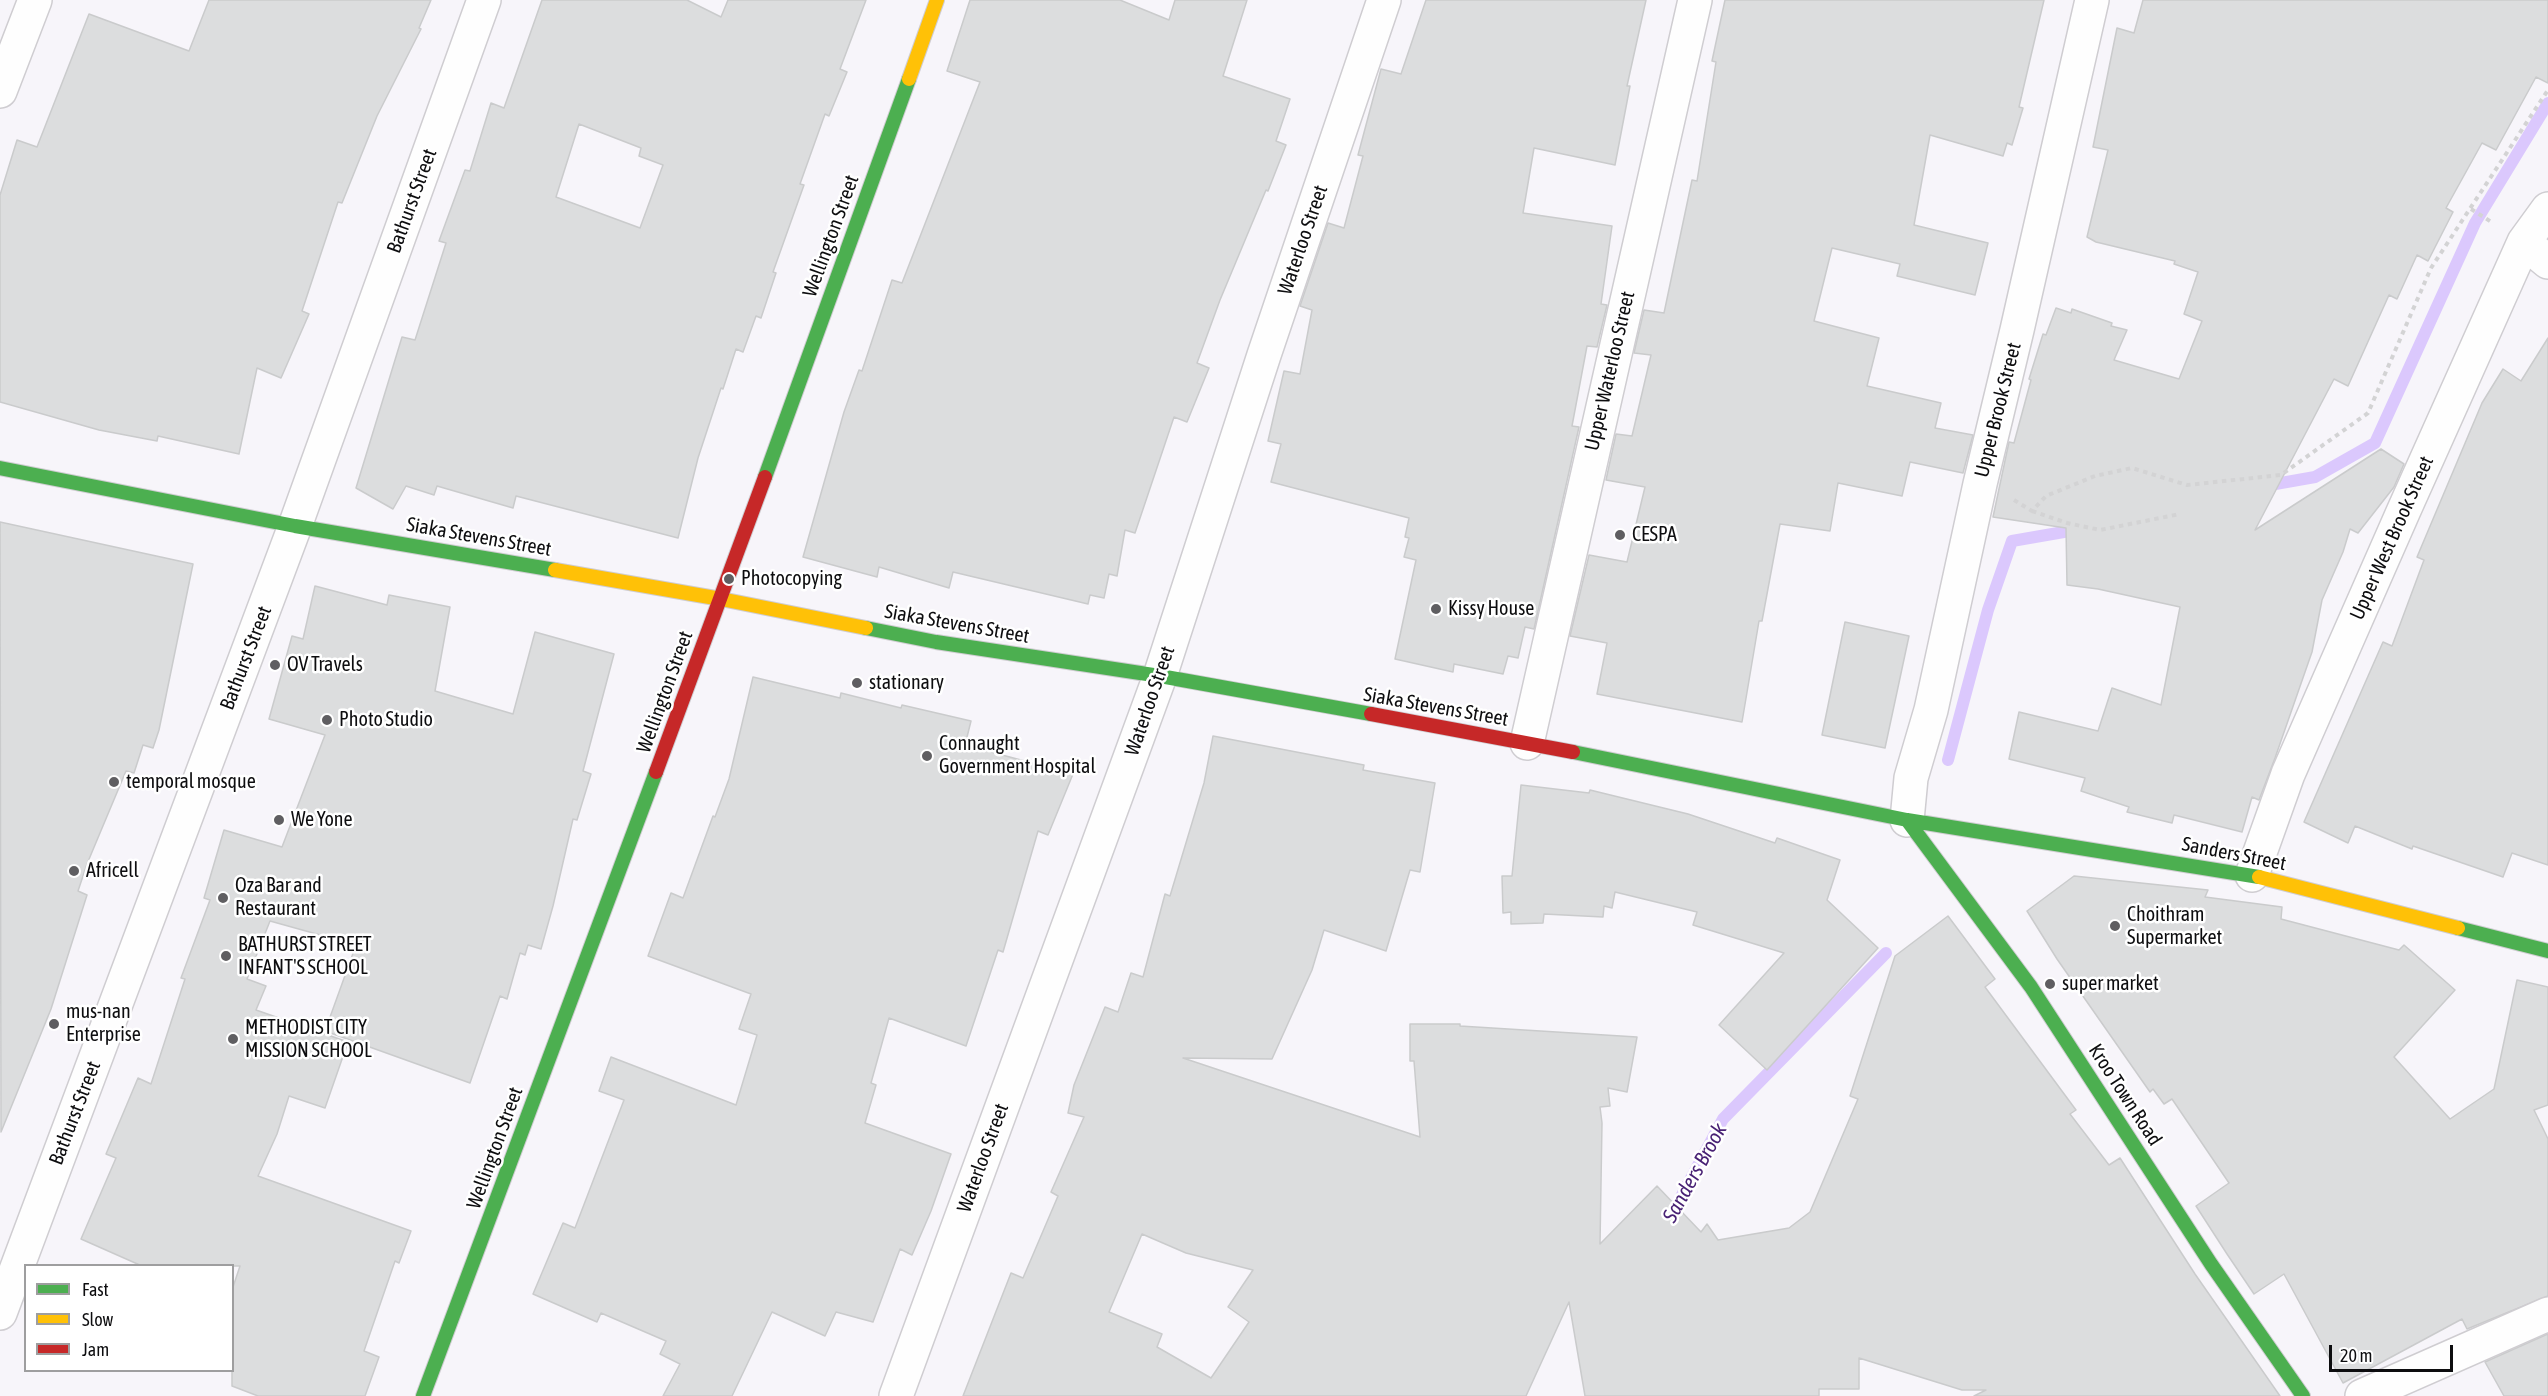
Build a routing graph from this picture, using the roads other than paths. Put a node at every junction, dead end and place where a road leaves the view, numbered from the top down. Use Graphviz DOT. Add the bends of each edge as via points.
graph roads {
  1 [pos="35,0"];
  2 [pos="484,0"];
  3 [pos="937,0"];
  4 [pos="1384,0"];
  5 [pos="1695,0"];
  6 [pos="2092,0"];
  7 [pos="0,91"];
  8 [pos="2548,209"];
  9 [pos="2536,252"];
  10 [pos="0,468"];
  11 [pos="295,525"];
  12 [pos="721,599"];
  13 [pos="1160,676"];
  14 [pos="1527,743"];
  15 [pos="1907,820"];
  16 [pos="2252,875"];
  17 [pos="2548,951"];
  18 [pos="0,1313"];
  19 [pos="2548,1314"];
  20 [pos="423,1396"];
  21 [pos="896,1396"];
  22 [pos="2303,1396"];
  23 [pos="2362,1396"];
  1 -- 7 [label="street"];
  2 -- 11 [label="street, Bathurst Street"];
  3 -- 12 [label="main road, Wellington Street"];
  4 -- 13 [label="street, Waterloo Street"];
  5 -- 14 [label="street, Upper Waterloo Street"];
  6 -- 15 [label="street, Upper Brook Street" via="1931,710 1911,778"];
  8 -- 9 [label="street, Upper West Brook Street"];
  9 -- 16 [label="street, Upper West Brook Street" via="2288,774"];
  10 -- 11 [label="main road, Siaka Stevens Street"];
  11 -- 12 [label="main road, Siaka Stevens Street"];
  11 -- 18 [label="street, Bathurst Street"];
  12 -- 13 [label="main road, Siaka Stevens Street" via="936,642"];
  12 -- 20 [label="main road, Wellington Street"];
  13 -- 14 [label="main road, Siaka Stevens Street"];
  13 -- 21 [label="street, Waterloo Street"];
  14 -- 15 [label="main road, Siaka Stevens Street"];
  15 -- 16 [label="main road, Sanders Street"];
  15 -- 22 [label="main road, Kroo Town Road" via="2031,987 2211,1264"];
  16 -- 17 [label="main road, Sanders Street"];
  19 -- 23 [label="street"];
}
